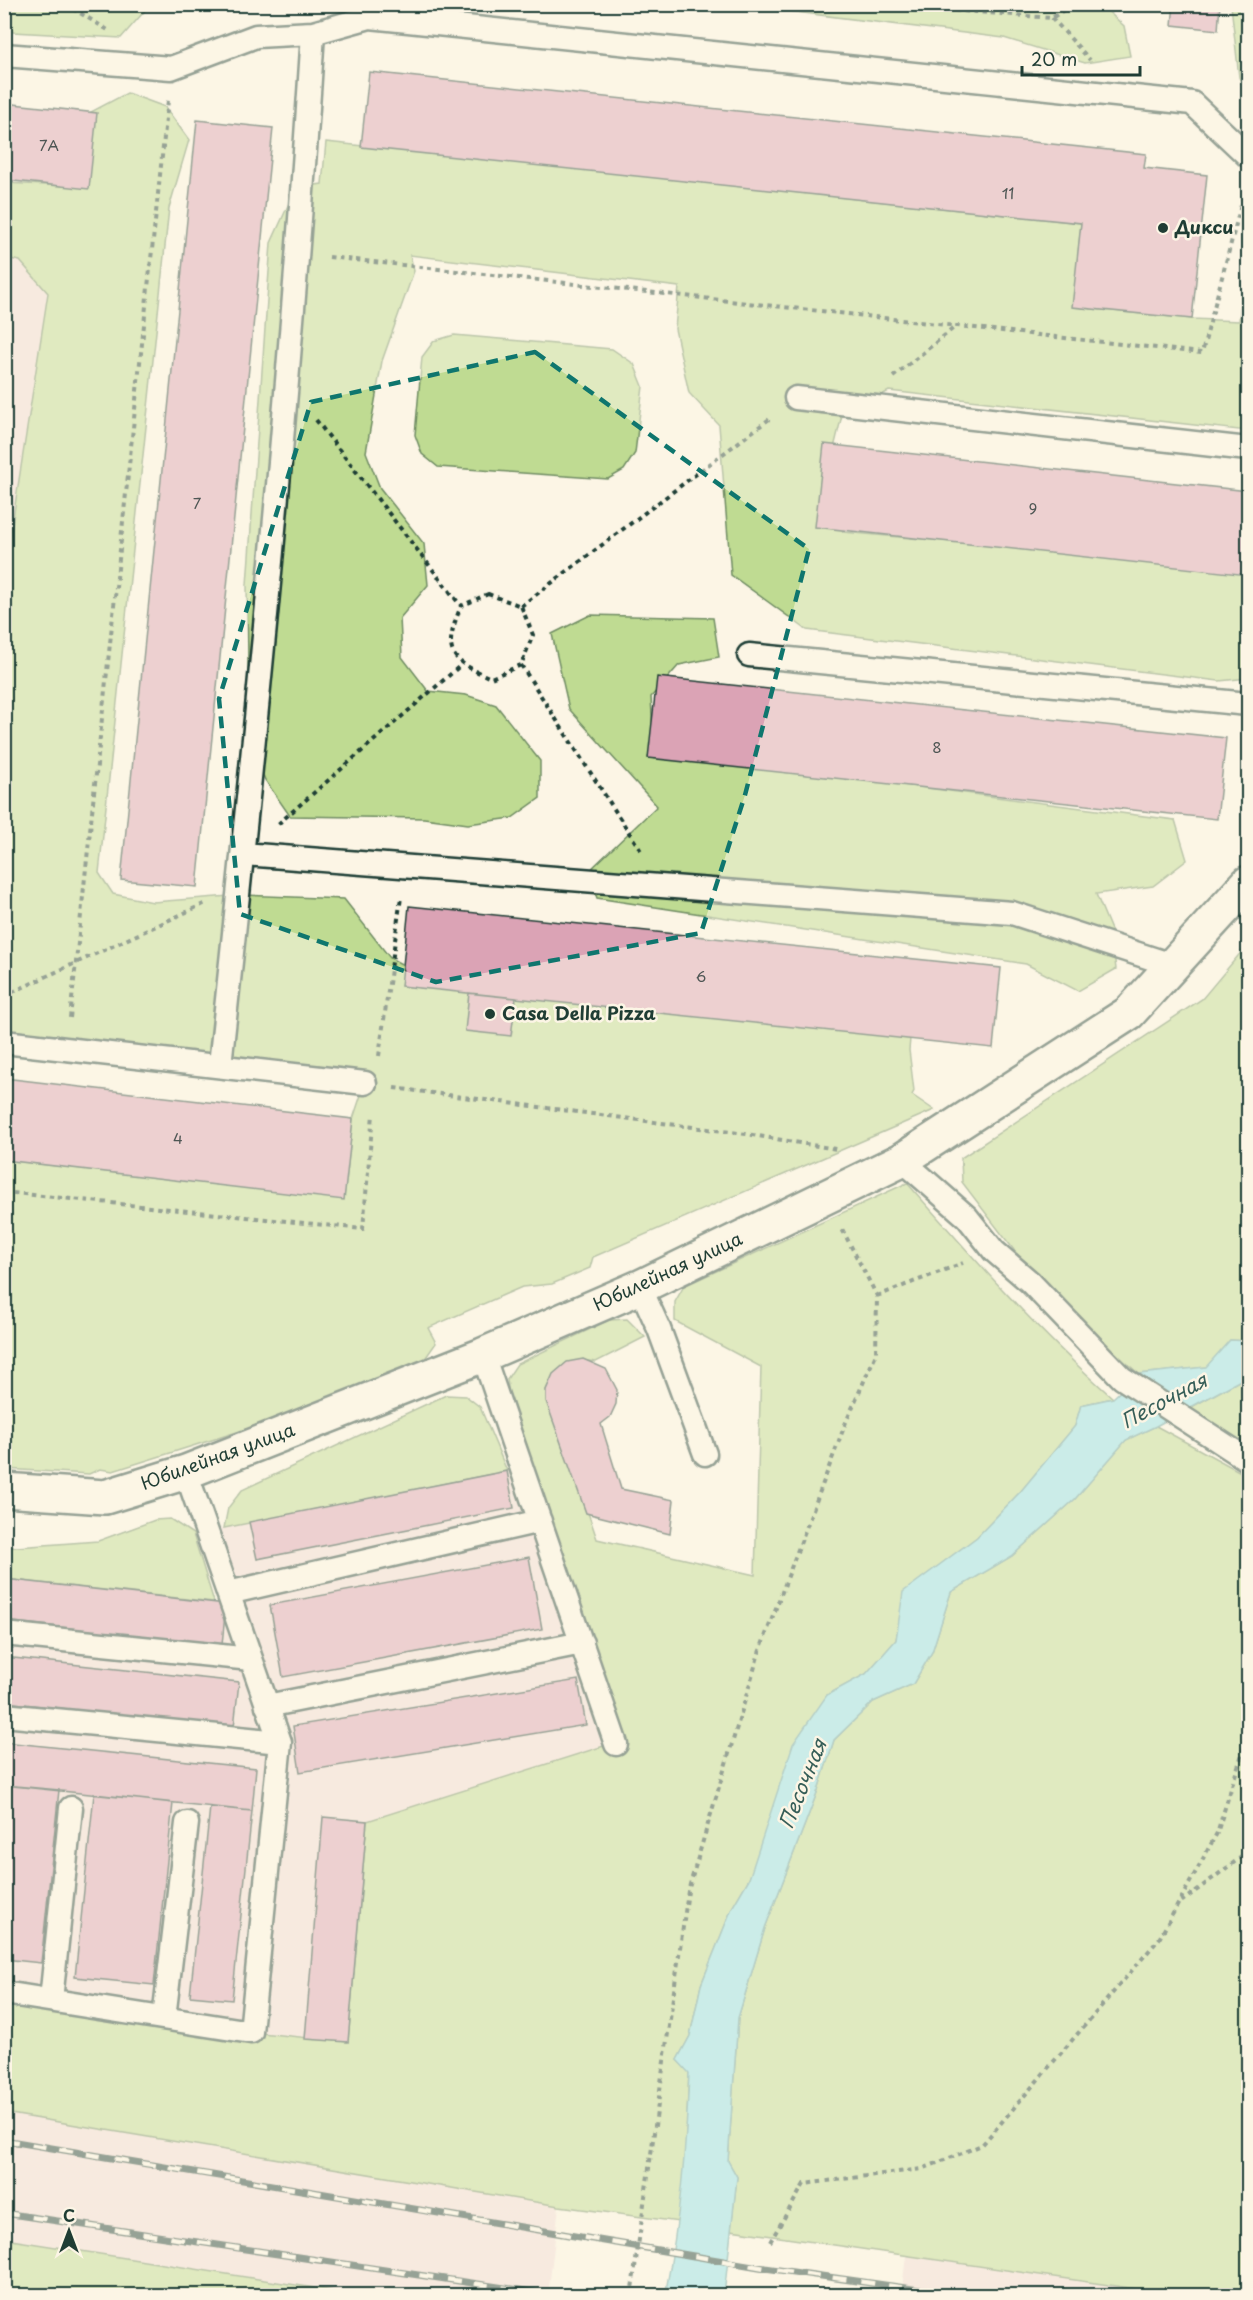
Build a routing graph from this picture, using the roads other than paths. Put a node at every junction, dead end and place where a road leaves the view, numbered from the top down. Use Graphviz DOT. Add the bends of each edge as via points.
graph roads {
  1 [pos="313,33"];
  2 [pos="4,55"];
  3 [pos="1248,156"];
  4 [pos="796,398"];
  5 [pos="1248,449"];
  6 [pos="749,655"];
  7 [pos="1248,705"];
  8 [pos="243,854"];
  9 [pos="1248,883"];
  10 [pos="1175,966"];
  11 [pos="4,1042"];
  12 [pos="220,1065"];
  13 [pos="370,1084"];
  14 [pos="902,1160"];
  15 [pos="640,1287"];
  16 [pos="483,1355"];
  17 [pos="705,1454"];
  18 [pos="1248,1460"];
  19 [pos="186,1472"];
  20 [pos="4,1490"];
  21 [pos="540,1521"];
  22 [pos="228,1593"];
  23 [pos="4,1634"];
  24 [pos="582,1643"];
  25 [pos="251,1659"];
  26 [pos="267,1706"];
  27 [pos="4,1716"];
  28 [pos="280,1742"];
  29 [pos="616,1744"];
  30 [pos="71,1808"];
  31 [pos="187,1823"];
  32 [pos="4,1993"];
  33 [pos="51,2000"];
  34 [pos="164,2018"];
  1 -- 2 [label="lane" via="256,36 171,68"];
  1 -- 3 [label="lane" via="370,17 1192,103"];
  1 -- 8 [label="lane" via="299,254"];
  4 -- 5 [label="lane"];
  6 -- 7 [label="lane"];
  8 -- 10 [label="lane" via="1012,913"];
  8 -- 12 [label="lane"];
  9 -- 10 [label="street, Юбилейная улица"];
  10 -- 14 [label="street, Юбилейная улица" via="1129,1013"];
  11 -- 12 [label="lane"];
  12 -- 13 [label="lane"];
  14 -- 15 [label="street, Юбилейная улица"];
  14 -- 18 [label="lane" via="967,1217 994,1251 1030,1282 1122,1378"];
  15 -- 16 [label="street, Юбилейная улица"];
  15 -- 17 [label="lane"];
  16 -- 19 [label="street, Юбилейная улица"];
  16 -- 21 [label="lane"];
  19 -- 20 [label="street, Юбилейная улица" via="105,1497"];
  19 -- 22 [label="lane"];
  21 -- 22 [label="lane"];
  21 -- 24 [label="lane"];
  22 -- 25 [label="lane"];
  23 -- 25 [label="lane"];
  24 -- 26 [label="lane"];
  24 -- 29 [label="lane"];
  25 -- 26 [label="lane"];
  26 -- 28 [label="lane"];
  27 -- 28 [label="lane"];
  28 -- 34 [label="lane" via="251,2032"];
  30 -- 33 [label="lane"];
  31 -- 34 [label="lane"];
  32 -- 33 [label="lane"];
  33 -- 34 [label="lane"];
}
